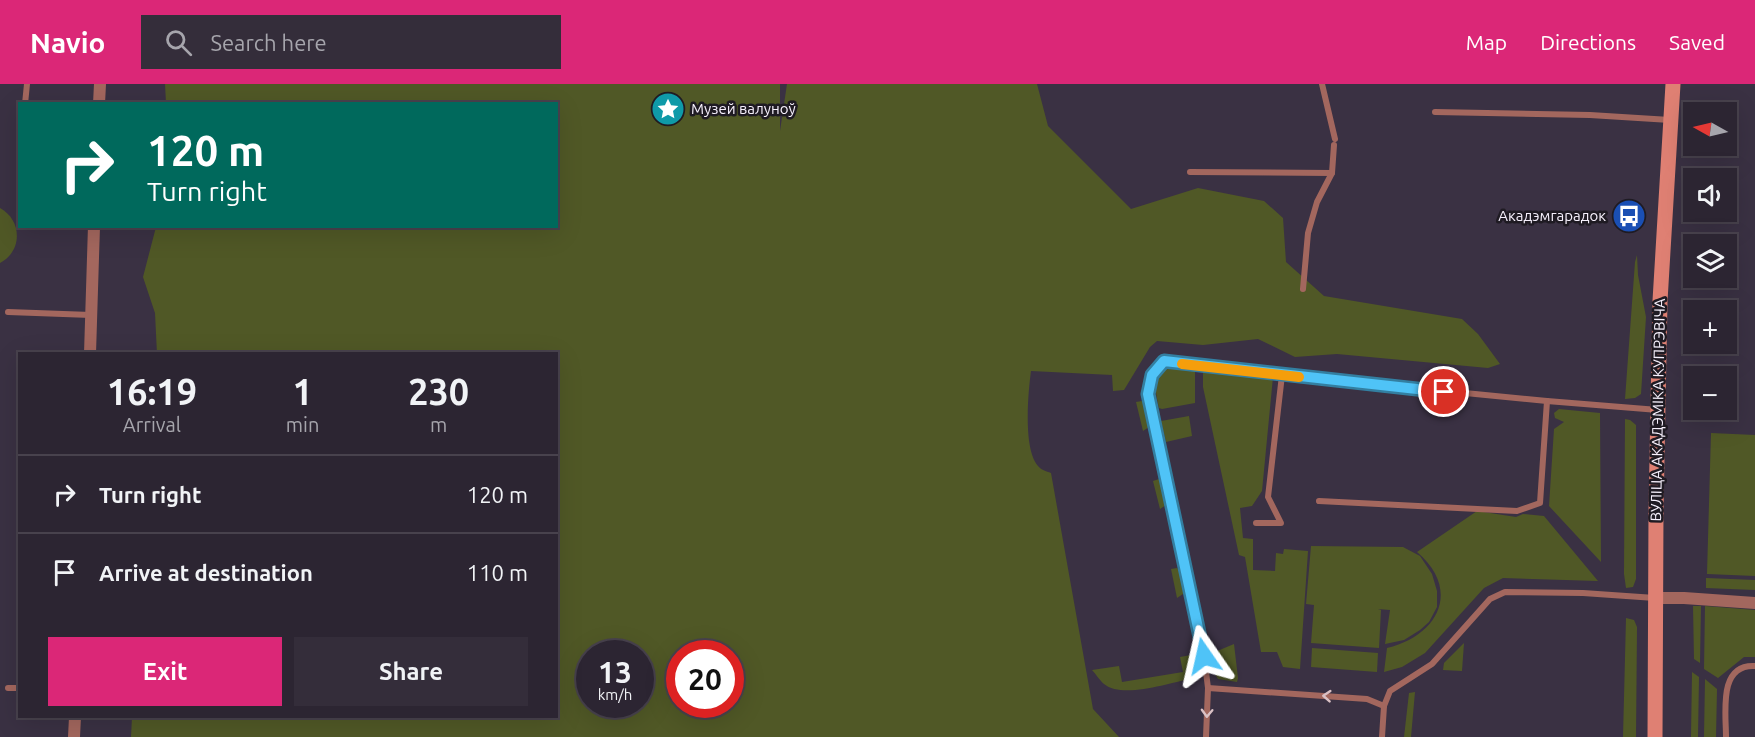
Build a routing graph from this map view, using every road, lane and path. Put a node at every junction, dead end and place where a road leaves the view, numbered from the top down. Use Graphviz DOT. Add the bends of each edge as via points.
graph roads {
  1 [pos="27,84"];
  2 [pos="100,84"];
  3 [pos="1322,84"];
  4 [pos="1673,84"];
  5 [pos="25,102"];
  6 [pos="99,102"];
  7 [pos="1436,112"];
  8 [pos="1670,120"];
  9 [pos="1190,172"];
  10 [pos="1332,173"];
  11 [pos="94,228"];
  12 [pos="1303,289"];
  13 [pos="8,312"];
  14 [pos="91,315"];
  15 [pos="90,352"];
  16 [pos="1282,375"];
  17 [pos="1547,401"];
  18 [pos="1658,410"];
  19 [pos="1319,501"];
  20 [pos="1256,524"];
  21 [pos="1656,598"];
  22 [pos="1755,603"];
  23 [pos="1755,666"];
  24 [pos="8,687"];
  25 [pos="18,688"];
  26 [pos="1208,688"];
  27 [pos="1384,706"];
  28 [pos="75,718"];
  29 [pos="74,737"];
  30 [pos="1206,737"];
  31 [pos="1382,737"];
  32 [pos="1655,737"];
  33 [pos="1726,737"];
  1 -- 5 [label="lane"];
  2 -- 6 [label="street"];
  3 -- 10 [label="lane" via="1334,142"];
  4 -- 8 [label="main road, ВУЛІЦА АКАДЭМІКА КУПРЭВІЧА"];
  7 -- 8 [label="lane"];
  8 -- 18 [label="main road, ВУЛІЦА АКАДЭМІКА КУПРЭВІЧА" via="1660,289"];
  9 -- 10 [label="lane"];
  10 -- 12 [label="lane" via="1317,202 1308,233"];
  11 -- 14 [label="street"];
  13 -- 14 [label="lane"];
  14 -- 15 [label="street"];
  16 -- 17 [label="lane"];
  16 -- 20 [label="lane" via="1268,496 1281,523"];
  16 -- 26 [label="lane" via="1164,361 1152,375 1148,394"];
  17 -- 18 [label="lane"];
  17 -- 19 [label="lane" via="1540,503 1517,511"];
  18 -- 21 [label="main road, ВУЛІЦА АКАДЭМІКА КУПРЭВІЧА"];
  21 -- 22 [label="street"];
  21 -- 27 [label="lane" via="1505,592 1490,599 1432,664 1390,691"];
  21 -- 32 [label="main road, ВУЛІЦА АКАДЭМІКА КУПРЭВІЧА"];
  23 -- 33 [label="lane" via="1744,665 1731,675"];
  24 -- 25 [label="lane"];
  27 -- 26 [label="lane, one-way" via="1367,699"];
  26 -- 30 [label="lane, one-way"];
  27 -- 31 [label="lane"];
  28 -- 29 [label="street"];
}
